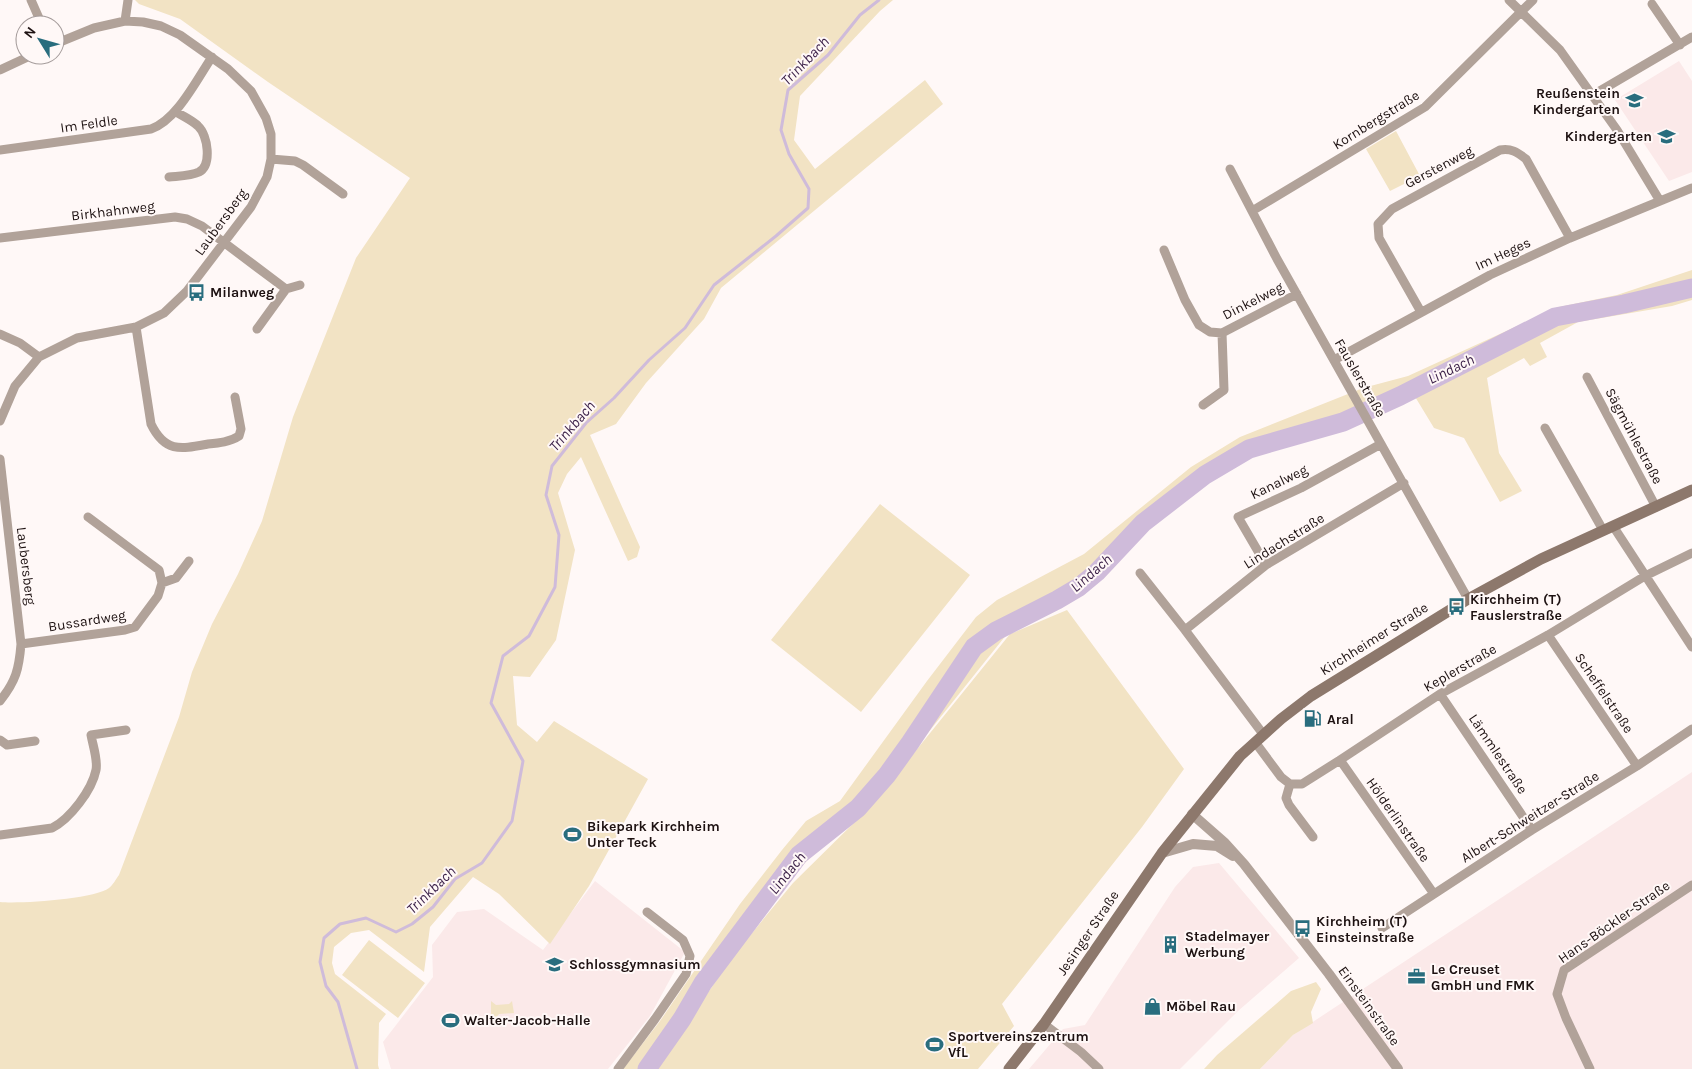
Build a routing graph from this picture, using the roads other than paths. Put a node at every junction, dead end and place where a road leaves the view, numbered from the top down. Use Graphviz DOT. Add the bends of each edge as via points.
graph roads {
  1 [pos="31,0"];
  2 [pos="128,0"];
  3 [pos="1509,0"];
  4 [pos="1533,0"];
  5 [pos="1652,4"];
  6 [pos="1520,12"];
  7 [pos="38,15"];
  8 [pos="124,21"];
  9 [pos="1692,37"];
  10 [pos="65,40"];
  11 [pos="1680,45"];
  12 [pos="212,57"];
  13 [pos="15,63"];
  14 [pos="0,70"];
  15 [pos="1593,95"];
  16 [pos="175,111"];
  17 [pos="0,150"];
  18 [pos="271,159"];
  19 [pos="1230,169"];
  20 [pos="169,177"];
  21 [pos="1692,188"];
  22 [pos="343,194"];
  23 [pos="1660,201"];
  24 [pos="1252,211"];
  25 [pos="0,238"];
  26 [pos="1570,238"];
  27 [pos="224,242"];
  28 [pos="1164,250"];
  29 [pos="300,285"];
  30 [pos="286,289"];
  31 [pos="1297,294"];
  32 [pos="1421,312"];
  33 [pos="136,327"];
  34 [pos="257,329"];
  35 [pos="1222,333"];
  36 [pos="0,334"];
  37 [pos="39,357"];
  38 [pos="1334,360"];
  39 [pos="1587,377"];
  40 [pos="235,397"];
  41 [pos="1203,405"];
  42 [pos="0,421"];
  43 [pos="1545,428"];
  44 [pos="1381,444"];
  45 [pos="0,459"];
  46 [pos="1404,484"];
  47 [pos="1692,490"];
  48 [pos="2,503"];
  49 [pos="1656,507"];
  50 [pos="88,517"];
  51 [pos="1608,528"];
  52 [pos="1692,552"];
  53 [pos="189,561"];
  54 [pos="1266,565"];
  55 [pos="1140,573"];
  56 [pos="1645,576"];
  57 [pos="162,583"];
  58 [pos="1468,599"];
  59 [pos="1185,630"];
  60 [pos="1548,635"];
  61 [pos="22,644"];
  62 [pos="1692,647"];
  63 [pos="1440,694"];
  64 [pos="0,701"];
  65 [pos="1692,729"];
  66 [pos="126,730"];
  67 [pos="1259,738"];
  68 [pos="0,740"];
  69 [pos="34,741"];
  70 [pos="1340,760"];
  71 [pos="1637,766"];
  72 [pos="1290,784"];
  73 [pos="1192,814"];
  74 [pos="1532,830"];
  75 [pos="0,835"];
  76 [pos="1313,837"];
  77 [pos="1162,853"];
  78 [pos="1244,864"];
  79 [pos="1692,885"];
  80 [pos="1434,894"];
  81 [pos="647,912"];
  82 [pos="1382,928"];
  83 [pos="1044,1024"];
  84 [pos="618,1069"];
  85 [pos="1009,1069"];
  86 [pos="1099,1069"];
  87 [pos="1398,1069"];
  88 [pos="1590,1069"];
  1 -- 7 [label="street"];
  2 -- 8 [label="street"];
  3 -- 6 [label="street"];
  4 -- 6 [label="street, Kornbergstraße"];
  5 -- 11 [label="street"];
  6 -- 15 [label="street" via="1560,50"];
  6 -- 24 [label="street, Kornbergstraße" via="1425,108"];
  8 -- 10 [label="street, Laubersberg"];
  8 -- 12 [label="street, Laubersberg" via="162,26 180,34"];
  9 -- 11 [label="street"];
  11 -- 15 [label="street"];
  12 -- 16 [label="street, Im Feldle"];
  12 -- 18 [label="street, Laubersberg" via="240,78 260,103 271,134"];
  13 -- 14 [label="street"];
  15 -- 23 [label="street"];
  16 -- 17 [label="street, Im Feldle" via="167,120 151,128"];
  16 -- 20 [label="street" via="202,132 206,142 206,162 197,173"];
  18 -- 22 [label="street" via="303,165"];
  18 -- 27 [label="street, Laubersberg" via="267,177 251,207"];
  19 -- 24 [label="street, Fauslerstraße"];
  21 -- 23 [label="street, Im Heges"];
  23 -- 26 [label="street, Im Heges"];
  24 -- 31 [label="street, Fauslerstraße"];
  25 -- 27 [label="street, Birkhahnweg" via="175,218 194,222"];
  26 -- 32 [label="street, Im Heges"];
  26 -- 32 [label="street, Gerstenweg" via="1526,158 1514,150 1500,150 1392,209 1378,224 1379,238"];
  27 -- 30 [label="street, Birkhahnweg"];
  27 -- 33 [label="street, Laubersberg" via="181,297 164,313"];
  28 -- 35 [label="street, Dinkelweg" via="1200,325 1210,332"];
  29 -- 30 [label="street"];
  30 -- 34 [label="street"];
  31 -- 35 [label="street, Dinkelweg"];
  31 -- 38 [label="street, Fauslerstraße"];
  32 -- 38 [label="street, Im Heges"];
  33 -- 37 [label="street, Laubersberg" via="77,338"];
  33 -- 40 [label="street" via="151,424 164,443 184,448 232,441 239,436 241,429"];
  35 -- 41 [label="street, Dinkelweg" via="1224,390"];
  36 -- 37 [label="street"];
  37 -- 42 [label="street, Laubersberg" via="15,386"];
  38 -- 44 [label="street, Fauslerstraße"];
  39 -- 49 [label="street, Sägmühlestraße"];
  43 -- 51 [label="street"];
  44 -- 46 [label="street, Fauslerstraße"];
  44 -- 54 [label="street, Kanalweg" via="1301,488 1238,517"];
  45 -- 48 [label="street, Laubersberg"];
  46 -- 54 [label="street, Lindachstraße"];
  46 -- 58 [label="street, Fauslerstraße"];
  47 -- 49 [label="main road, Kirchheimer Straße"];
  48 -- 61 [label="street, Laubersberg"];
  49 -- 51 [label="main road, Kirchheimer Straße"];
  50 -- 57 [label="street" via="159,570"];
  51 -- 56 [label="street"];
  51 -- 58 [label="main road, Kirchheimer Straße" via="1540,559"];
  52 -- 56 [label="street, Keplerstraße"];
  53 -- 57 [label="street" via="176,578"];
  54 -- 59 [label="street, Lindachstraße"];
  55 -- 59 [label="street"];
  56 -- 60 [label="street, Keplerstraße"];
  56 -- 62 [label="street"];
  57 -- 61 [label="street, Bussardweg" via="158,596 135,627"];
  58 -- 67 [label="main road, Kirchheimer Straße" via="1312,696"];
  59 -- 67 [label="street"];
  60 -- 63 [label="street, Keplerstraße"];
  60 -- 71 [label="street, Scheffelstraße"];
  61 -- 64 [label="street, Laubersberg" via="19,669"];
  63 -- 70 [label="street, Keplerstraße"];
  63 -- 74 [label="street, Lämmlestraße"];
  65 -- 71 [label="street, Albert-Schweitzer-Straße"];
  66 -- 75 [label="street" via="91,735 96,769 89,788 59,824 52,828"];
  67 -- 72 [label="street" via="1281,777"];
  67 -- 73 [label="main road, Kirchheimer Straße"];
  68 -- 69 [label="street" via="7,745"];
  70 -- 72 [label="street, Keplerstraße" via="1302,784"];
  70 -- 80 [label="street, Hölderlinstraße"];
  71 -- 74 [label="street, Albert-Schweitzer-Straße"];
  72 -- 76 [label="street" via="1286,798 1289,806"];
  73 -- 77 [label="main road, Jesinger Straße"];
  73 -- 78 [label="street, Einsteinstraße" via="1226,843"];
  74 -- 80 [label="street, Albert-Schweitzer-Straße"];
  77 -- 78 [label="street, Einsteinstraße" via="1186,845 1217,846"];
  77 -- 83 [label="main road, Jesinger Straße"];
  78 -- 87 [label="street, Einsteinstraße"];
  79 -- 88 [label="street, Hans-Böckler-Straße" via="1564,970 1557,994"];
  80 -- 82 [label="street, Albert-Schweitzer-Straße"];
  81 -- 84 [label="street" via="683,940 690,956 686,974"];
  83 -- 85 [label="main road, Jesinger Straße"];
  83 -- 86 [label="street"];
}
